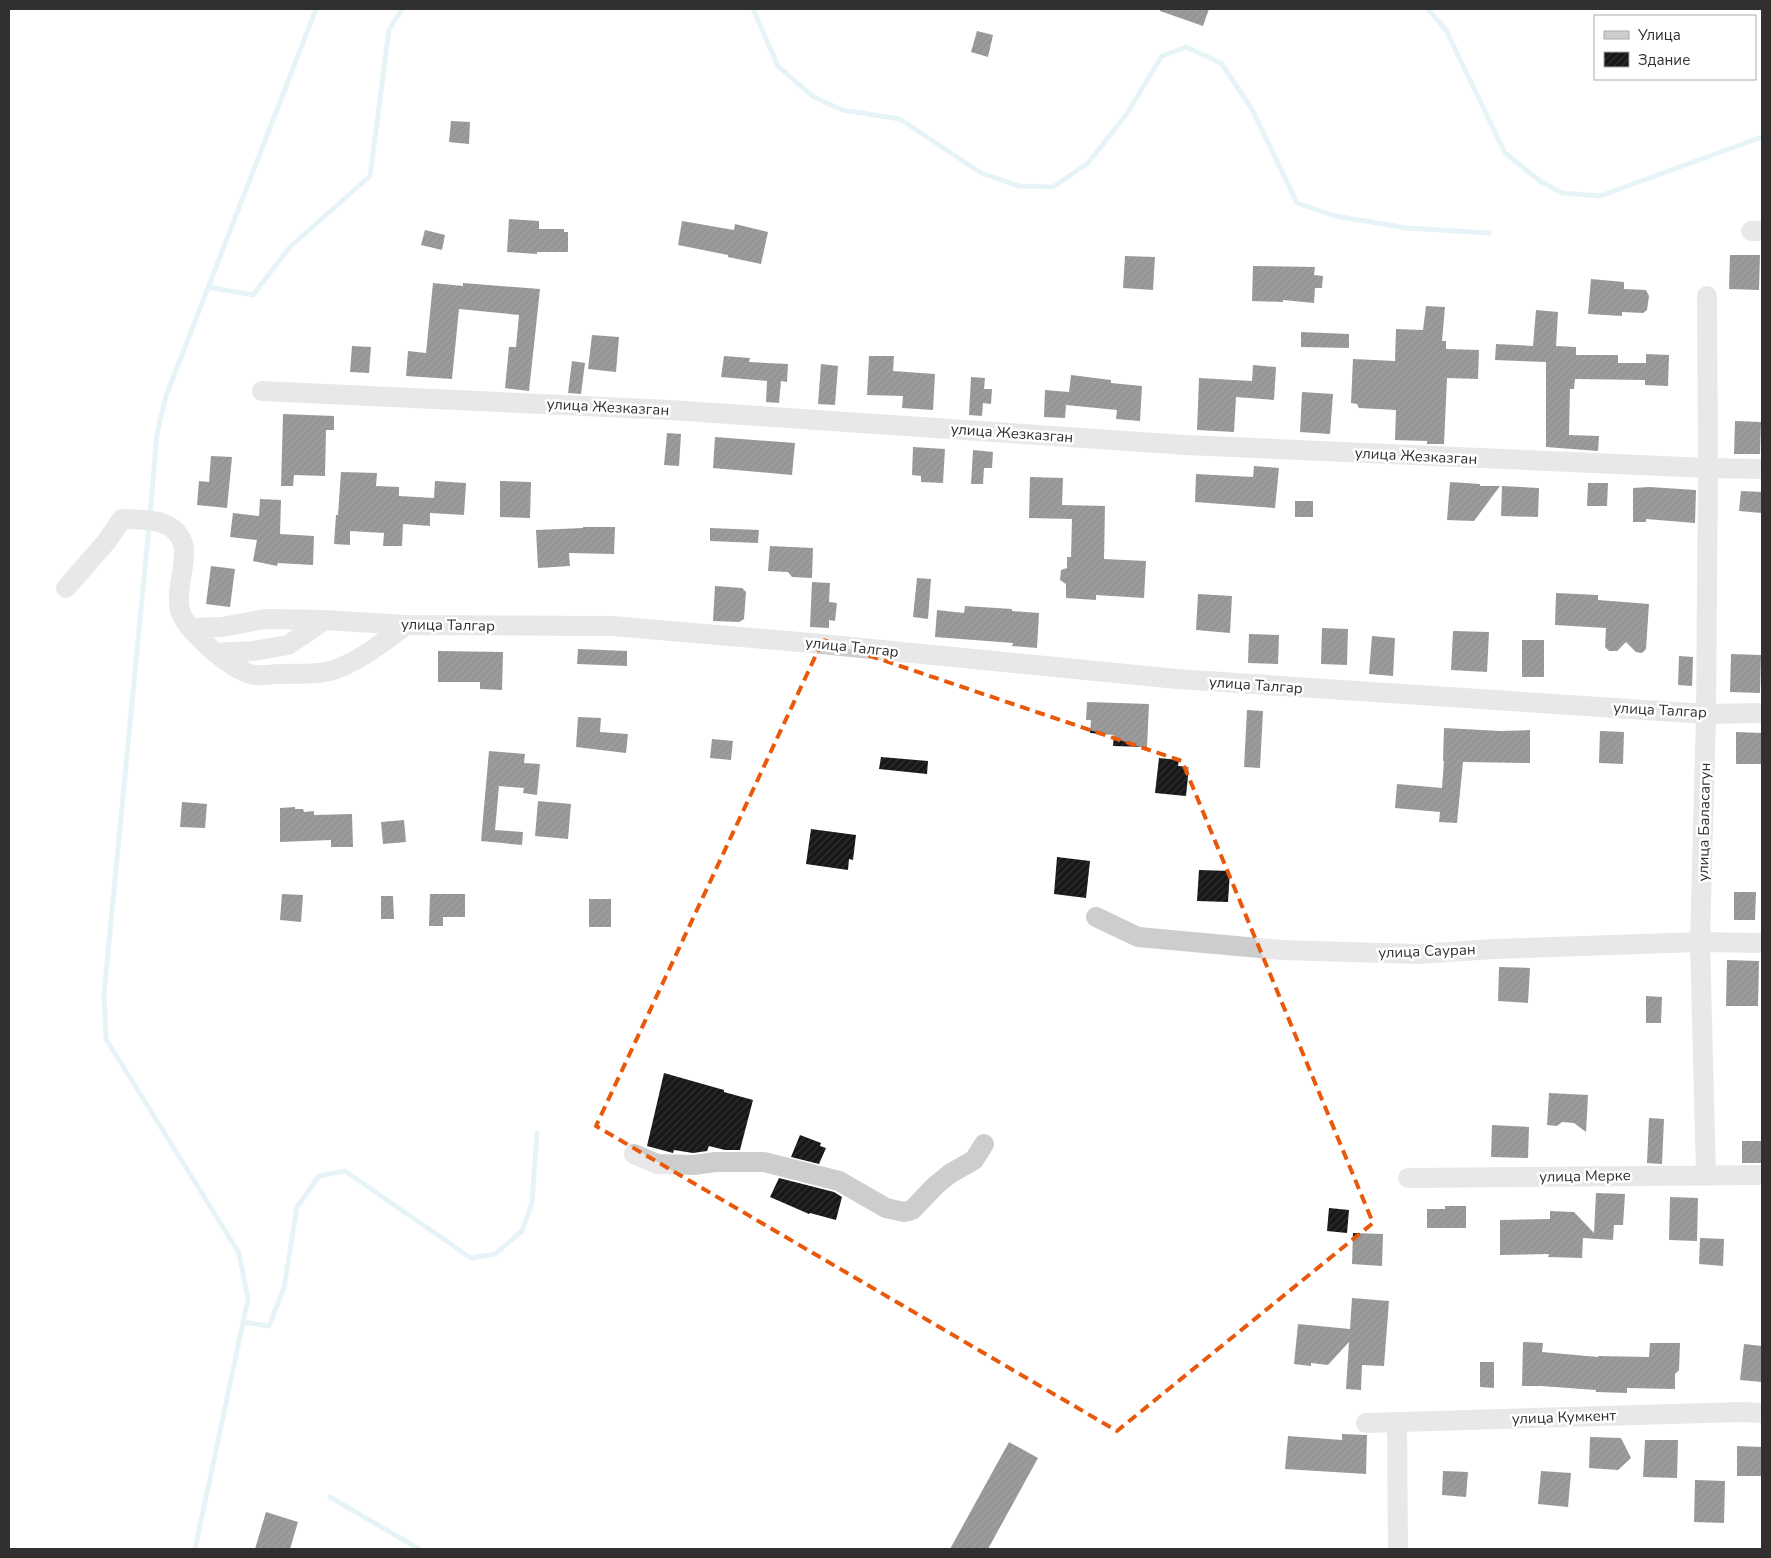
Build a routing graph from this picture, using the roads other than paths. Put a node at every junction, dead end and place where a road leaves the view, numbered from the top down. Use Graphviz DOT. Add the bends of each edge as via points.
graph roads {
  1 [pos="1707,296"];
  2 [pos="262,391"];
  3 [pos="1708,468"];
  4 [pos="1762,469"];
  5 [pos="66,588"];
  6 [pos="325,620"];
  7 [pos="406,625"];
  8 [pos="191,628"];
  9 [pos="215,653"];
  10 [pos="1762,713"];
  11 [pos="1706,714"];
  12 [pos="1096,917"];
  13 [pos="1700,942"];
  14 [pos="1762,943"];
  15 [pos="984,1144"];
  16 [pos="634,1154"];
  17 [pos="1706,1175"];
  18 [pos="1762,1175"];
  19 [pos="1408,1178"];
  20 [pos="1762,1413"];
  21 [pos="1396,1422"];
  22 [pos="1366,1423"];
  23 [pos="1398,1549"];
  1 -- 3 [label="street, улица Баласагун"];
  2 -- 3 [label="street, улица Жезказган" via="670,410 1186,445"];
  3 -- 4 [label="street, улица Жезказган"];
  3 -- 11 [label="street, улица Баласагун"];
  5 -- 8 [label="street" via="122,519 162,522 174,529 183,541 179,592 181,612"];
  6 -- 7 [label="street, улица Талгар"];
  6 -- 8 [label="street, улица Талгар" via="265,619 222,627"];
  6 -- 9 [label="street" via="288,645"];
  7 -- 9 [label="street" via="357,660 317,673 254,675 231,665"];
  7 -- 11 [label="street, улица Талгар" via="612,626 1177,680"];
  8 -- 9 [label="street"];
  10 -- 11 [label="street, улица Талгар"];
  11 -- 13 [label="street, улица Баласагун"];
  12 -- 13 [label="street, улица Сауран" via="1138,937 1280,950 1418,954"];
  13 -- 14 [label="street, улица Сауран"];
  13 -- 17 [label="street, улица Баласагун"];
  15 -- 16 [label="street" via="974,1160 936,1184 912,1210 904,1212 886,1208 839,1181 764,1162 657,1164"];
  17 -- 18 [label="street, улица Мерке"];
  17 -- 19 [label="street, улица Мерке"];
  20 -- 21 [label="street, улица Кумкент"];
  21 -- 22 [label="street, улица Кумкент"];
  21 -- 23 [label="street"];
}
